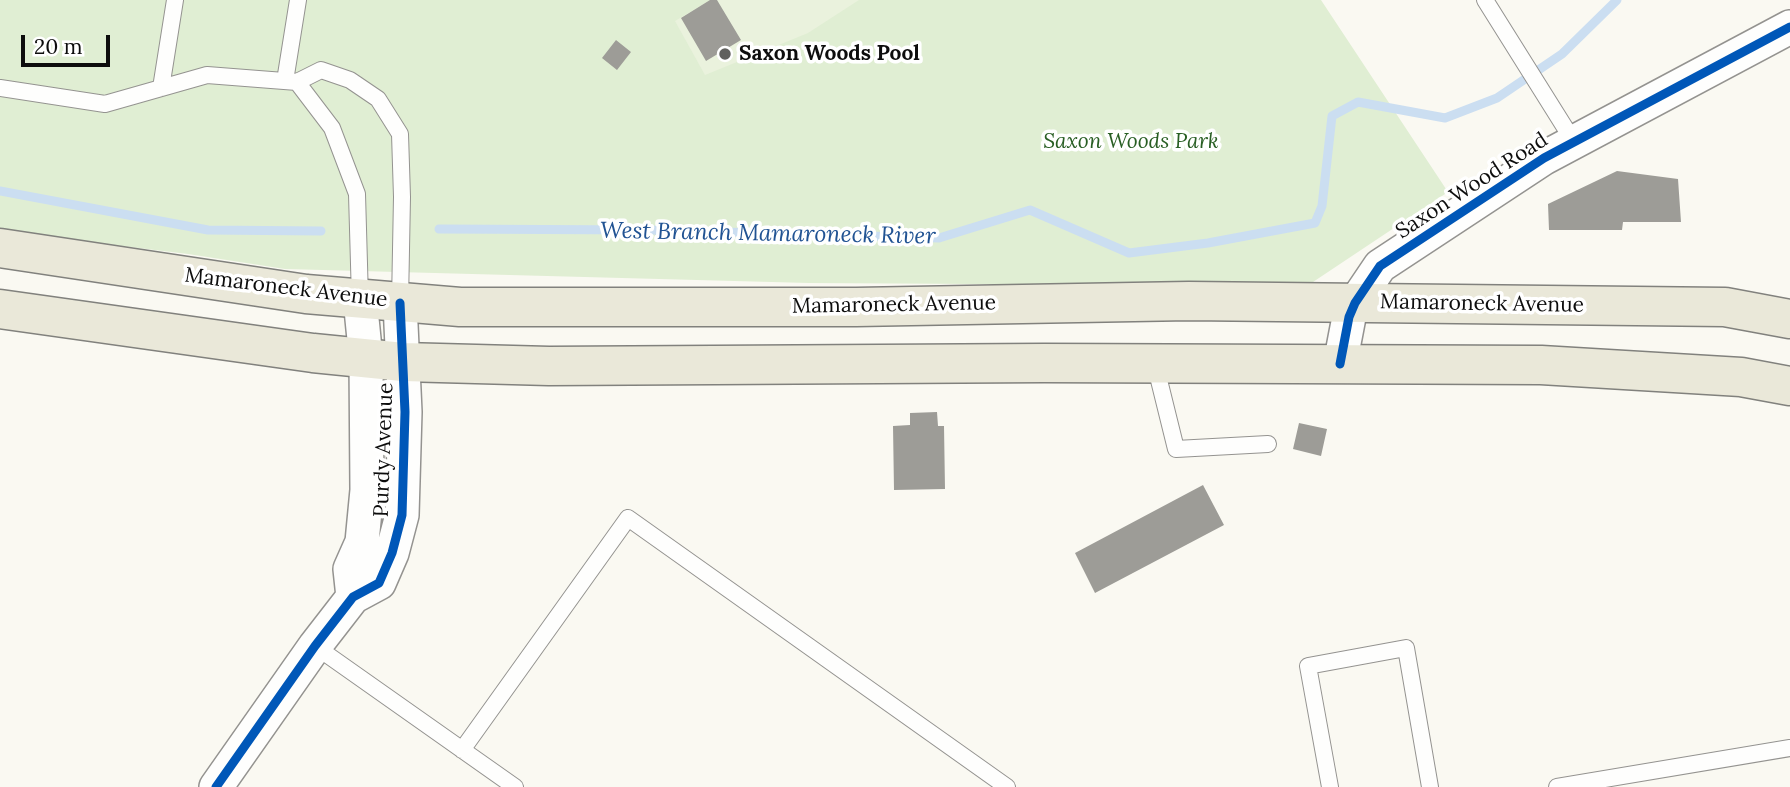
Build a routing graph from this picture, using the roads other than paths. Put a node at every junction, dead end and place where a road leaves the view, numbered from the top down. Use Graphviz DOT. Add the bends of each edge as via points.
graph roads {
  1 [pos="175,0"];
  2 [pos="298,0"];
  3 [pos="1485,0"];
  4 [pos="1790,27"];
  5 [pos="291,81"];
  6 [pos="0,88"];
  7 [pos="160,88"];
  8 [pos="1574,142"];
  9 [pos="0,248"];
  10 [pos="359,299"];
  11 [pos="400,303"];
  12 [pos="1355,303"];
  13 [pos="0,309"];
  14 [pos="1790,319"];
  15 [pos="385,361"];
  16 [pos="1155,364"];
  17 [pos="1340,365"];
  18 [pos="1790,386"];
  19 [pos="1268,444"];
  20 [pos="315,646"];
  21 [pos="1790,748"];
  22 [pos="462,750"];
  23 [pos="216,787"];
  24 [pos="515,787"];
  25 [pos="1007,787"];
  26 [pos="1330,787"];
  27 [pos="1430,787"];
  28 [pos="1558,787"];
  1 -- 7 [label="lane"];
  2 -- 5 [label="lane"];
  3 -- 8 [label="lane"];
  4 -- 8 [label="street, Saxon Wood Road"];
  5 -- 7 [label="lane" via="207,75"];
  5 -- 10 [label="lane" via="331,128 357,194"];
  5 -- 11 [label="lane" via="321,70 350,80 378,99 400,134"];
  6 -- 7 [label="lane" via="105,104"];
  8 -- 12 [label="street, Saxon Wood Road" via="1380,266"];
  9 -- 10 [label="main road, Mamaroneck Avenue"];
  10 -- 11 [label="main road, Mamaroneck Avenue"];
  10 -- 15 [label="street, Purdy Avenue"];
  11 -- 12 [label="main road, Mamaroneck Avenue" via="787,307"];
  11 -- 15 [label="street, Purdy Avenue"];
  12 -- 14 [label="main road, Mamaroneck Avenue" via="1726,307"];
  12 -- 17 [label="street, Saxon Wood Road"];
  13 -- 15 [label="main road"];
  15 -- 16 [label="main road" via="549,366"];
  15 -- 20 [label="street, Purdy Avenue" via="362,542 350,569 353,597"];
  16 -- 17 [label="main road"];
  16 -- 19 [label="lane" via="1176,449"];
  17 -- 18 [label="main road" via="1541,365 1741,377"];
  20 -- 22 [label="lane"];
  20 -- 23 [label="street, Purdy Avenue"];
  21 -- 28 [label="lane"];
  22 -- 24 [label="lane"];
  22 -- 25 [label="lane" via="628,518"];
  26 -- 27 [label="lane" via="1308,666 1406,648"];
}
